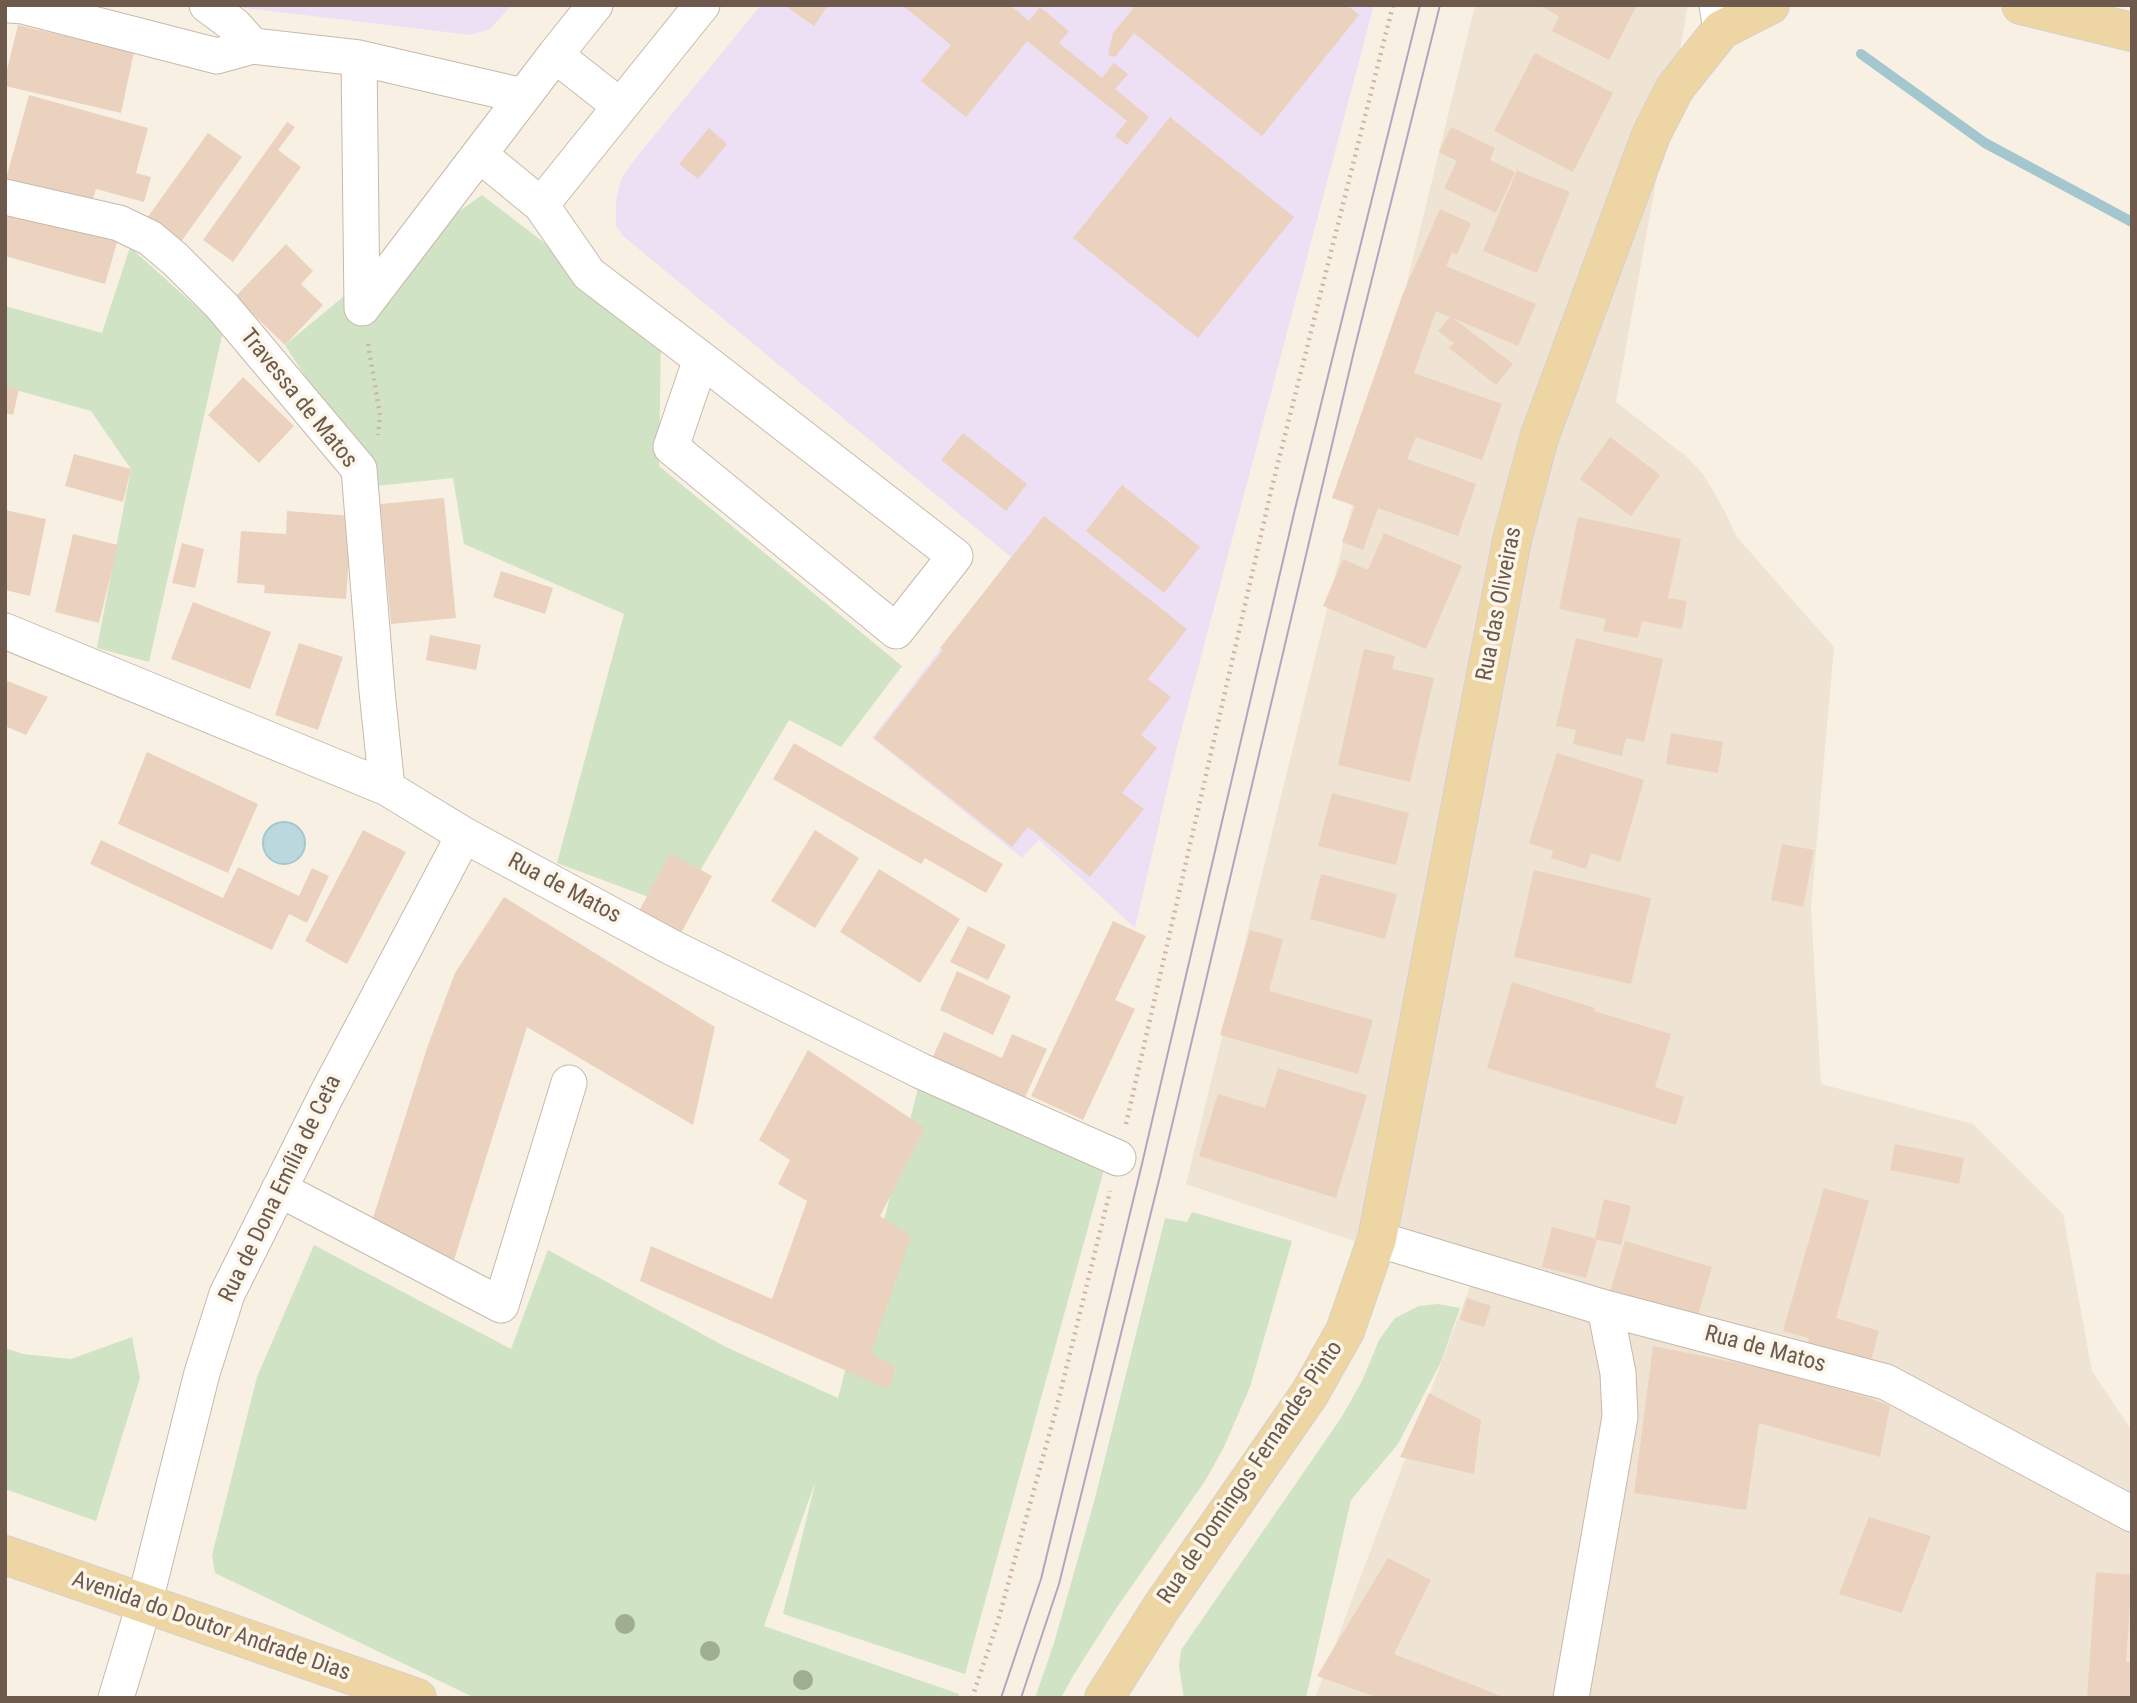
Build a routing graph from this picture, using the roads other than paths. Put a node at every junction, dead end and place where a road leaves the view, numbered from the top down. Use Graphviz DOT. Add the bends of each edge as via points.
graph roads {
  1 [pos="10,5"];
  2 [pos="207,5"];
  3 [pos="595,5"];
  4 [pos="702,5"];
  5 [pos="1770,5"];
  6 [pos="2021,5"];
  7 [pos="23,6"];
  8 [pos="1719,17"];
  9 [pos="2132,32"];
  10 [pos="253,46"];
  11 [pos="555,55"];
  12 [pos="359,58"];
  13 [pos="523,96"];
  14 [pos="620,106"];
  15 [pos="480,155"];
  16 [pos="5,197"];
  17 [pos="541,205"];
  18 [pos="701,359"];
  19 [pos="5,631"];
  20 [pos="387,788"];
  21 [pos="464,835"];
  22 [pos="569,1083"];
  23 [pos="1118,1158"];
  24 [pos="279,1189"];
  25 [pos="1377,1238"];
  26 [pos="1605,1308"];
  27 [pos="2132,1514"];
  28 [pos="5,1555"];
  29 [pos="144,1605"];
  30 [pos="116,1698"];
  31 [pos="417,1698"];
  32 [pos="1104,1698"];
  33 [pos="1571,1698"];
  1 -- 7 [label="street"];
  2 -- 10 [label="street"];
  3 -- 11 [label="street"];
  4 -- 14 [label="street"];
  5 -- 8 [label="main road"];
  6 -- 9 [label="main road"];
  7 -- 10 [label="street" via="216,56"];
  8 -- 25 [label="main road, Rua das Oliveiras" via="1651,135 1539,438 1512,540"];
  10 -- 12 [label="street"];
  11 -- 13 [label="street"];
  11 -- 14 [label="street"];
  12 -- 13 [label="street"];
  12 -- 15 [label="street" via="362,308"];
  13 -- 15 [label="street"];
  14 -- 17 [label="street"];
  15 -- 17 [label="street"];
  16 -- 20 [label="street, Travessa de Matos" via="119,223 149,238 222,306 359,469"];
  17 -- 18 [label="street" via="589,275"];
  18 -- 18 [label="street" via="955,556 896,631 671,447"];
  19 -- 20 [label="street, Rua de Matos"];
  20 -- 21 [label="street, Rua de Matos"];
  21 -- 23 [label="street, Rua de Matos" via="669,946 921,1071"];
  21 -- 24 [label="street, Rua de Dona Emília de Ceta"];
  22 -- 24 [label="street" via="501,1305"];
  24 -- 29 [label="street, Rua de Dona Emília de Ceta" via="227,1293"];
  25 -- 26 [label="street, Rua de Matos"];
  25 -- 32 [label="main road, Rua de Domingos Fernandes Pinto" via="1345,1331 1329,1361"];
  26 -- 27 [label="street, Rua de Matos" via="1886,1382"];
  26 -- 33 [label="street" via="1618,1373 1620,1417"];
  28 -- 29 [label="main road, Avenida do Doutor Andrade Dias"];
  29 -- 30 [label="street, Rua de Dona Emília de Ceta"];
  29 -- 31 [label="main road, Avenida do Doutor Andrade Dias"];
}
